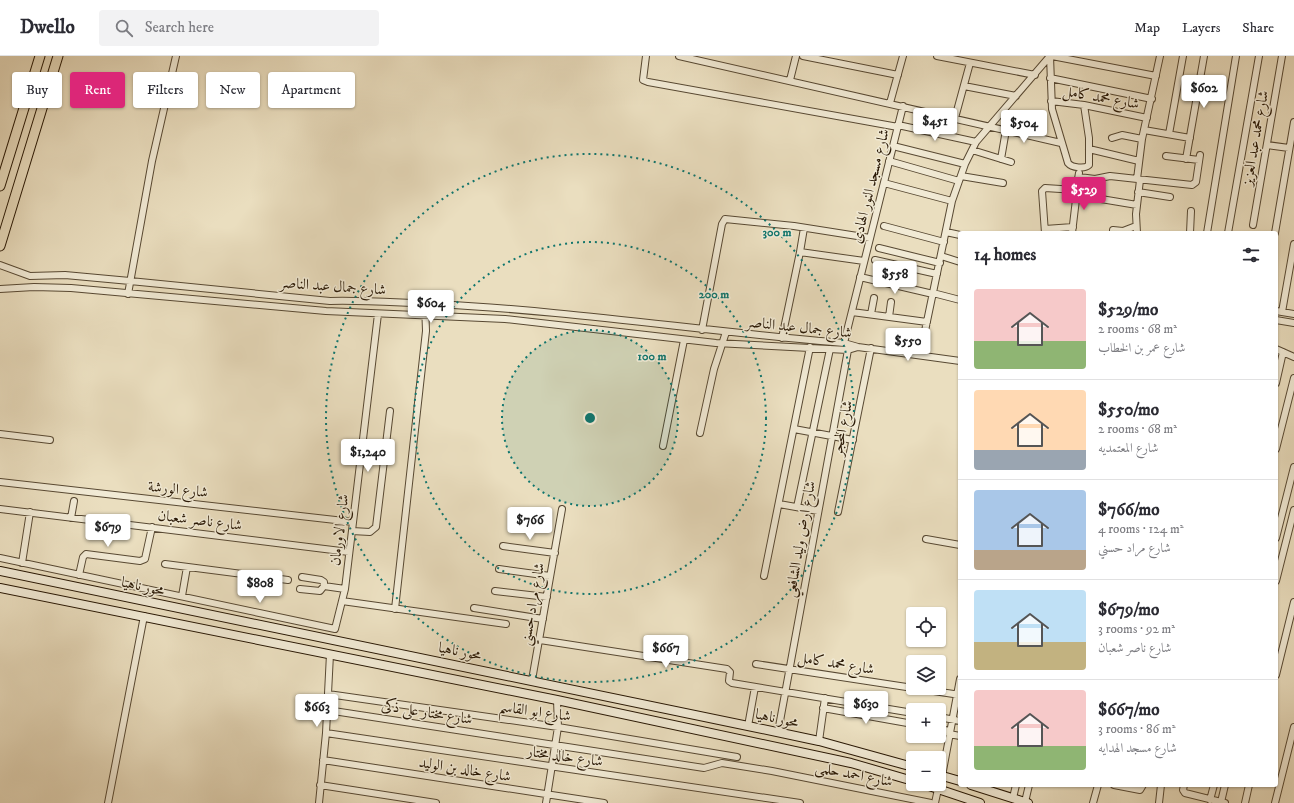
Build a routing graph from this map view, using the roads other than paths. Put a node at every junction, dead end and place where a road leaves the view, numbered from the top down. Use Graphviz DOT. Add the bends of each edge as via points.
graph roads {
  1 [pos="40,56"];
  2 [pos="58,56"];
  3 [pos="176,56"];
  4 [pos="646,56"];
  5 [pos="679,56"];
  6 [pos="796,56"];
  7 [pos="803,56"];
  8 [pos="903,56"];
  9 [pos="937,56"];
  10 [pos="1051,56"];
  11 [pos="1160,56"];
  12 [pos="1182,56"];
  13 [pos="1204,56"];
  14 [pos="1236,56"];
  15 [pos="1259,56"];
  16 [pos="1282,56"];
  17 [pos="970,62"];
  18 [pos="898,75"];
  19 [pos="1035,75"];
  20 [pos="1156,76"];
  21 [pos="1050,78"];
  22 [pos="790,80"];
  23 [pos="964,86"];
  24 [pos="1016,96"];
  25 [pos="1152,99"];
  26 [pos="1051,101"];
  27 [pos="890,103"];
  28 [pos="1084,105"];
  29 [pos="903,106"];
  30 [pos="955,118"];
  31 [pos="1147,118"];
  32 [pos="1294,122"];
  33 [pos="898,126"];
  34 [pos="990,126"];
  35 [pos="1006,130"];
  36 [pos="1144,130"];
  37 [pos="1169,134"];
  38 [pos="1112,138"];
  39 [pos="1190,138"];
  40 [pos="1142,139"];
  41 [pos="976,142"];
  42 [pos="1062,143"];
  43 [pos="1267,145"];
  44 [pos="893,146"];
  45 [pos="1289,148"];
  46 [pos="972,150"];
  47 [pos="1089,150"];
  48 [pos="1166,156"];
  49 [pos="1001,159"];
  50 [pos="1186,159"];
  51 [pos="889,161"];
  52 [pos="1139,161"];
  53 [pos="1011,162"];
  54 [pos="965,164"];
  55 [pos="1080,167"];
  56 [pos="1079,177"];
  57 [pos="960,178"];
  58 [pos="1139,179"];
  59 [pos="884,183"];
  60 [pos="1003,183"];
  61 [pos="0,186"];
  62 [pos="1077,192"];
  63 [pos="1138,192"];
  64 [pos="1170,197"];
  65 [pos="952,200"];
  66 [pos="1137,205"];
  67 [pos="1191,212"];
  68 [pos="1253,225"];
  69 [pos="884,226"];
  70 [pos="1136,226"];
  71 [pos="804,228"];
  72 [pos="1072,230"];
  73 [pos="1113,230"];
  74 [pos="1045,231"];
  75 [pos="1137,231"];
  76 [pos="1190,231"];
  77 [pos="1207,231"];
  78 [pos="1228,231"];
  79 [pos="1275,231"];
  80 [pos="946,232"];
  81 [pos="958,235"];
  82 [pos="870,238"];
  83 [pos="944,242"];
  84 [pos="1294,244"];
  85 [pos="0,246"];
  86 [pos="879,248"];
  87 [pos="800,252"];
  88 [pos="876,260"];
  89 [pos="940,260"];
  90 [pos="864,261"];
  91 [pos="958,262"];
  92 [pos="0,265"];
  93 [pos="937,274"];
  94 [pos="860,277"];
  95 [pos="129,288"];
  96 [pos="0,289"];
  97 [pos="933,294"];
  98 [pos="874,298"];
  99 [pos="958,300"];
  100 [pos="891,302"];
  101 [pos="425,304"];
  102 [pos="1279,311"];
  103 [pos="852,312"];
  104 [pos="378,314"];
  105 [pos="871,314"];
  106 [pos="1294,314"];
  107 [pos="426,315"];
  108 [pos="889,317"];
  109 [pos="1278,320"];
  110 [pos="927,322"];
  111 [pos="1294,323"];
  112 [pos="702,330"];
  113 [pos="726,332"];
  114 [pos="782,338"];
  115 [pos="684,340"];
  116 [pos="844,342"];
  117 [pos="723,343"];
  118 [pos="858,346"];
  119 [pos="810,347"];
  120 [pos="871,348"];
  121 [pos="830,349"];
  122 [pos="848,350"];
  123 [pos="1278,351"];
  124 [pos="1283,352"];
  125 [pos="920,355"];
  126 [pos="1294,357"];
  127 [pos="958,360"];
  128 [pos="1278,374"];
  129 [pos="1294,378"];
  130 [pos="390,411"];
  131 [pos="794,429"];
  132 [pos="700,433"];
  133 [pos="813,433"];
  134 [pos="0,434"];
  135 [pos="832,436"];
  136 [pos="50,440"];
  137 [pos="852,440"];
  138 [pos="1278,441"];
  139 [pos="663,446"];
  140 [pos="1294,467"];
  141 [pos="0,482"];
  142 [pos="74,501"];
  143 [pos="779,504"];
  144 [pos="797,507"];
  145 [pos="0,509"];
  146 [pos="562,509"];
  147 [pos="1294,510"];
  148 [pos="818,511"];
  149 [pos="30,512"];
  150 [pos="838,512"];
  151 [pos="72,518"];
  152 [pos="353,522"];
  153 [pos="152,528"];
  154 [pos="1278,530"];
  155 [pos="352,531"];
  156 [pos="926,539"];
  157 [pos="958,545"];
  158 [pos="503,546"];
  159 [pos="350,552"];
  160 [pos="554,553"];
  161 [pos="0,558"];
  162 [pos="22,563"];
  163 [pos="165,564"];
  164 [pos="187,567"];
  165 [pos="499,569"];
  166 [pos="0,570"];
  167 [pos="1278,573"];
  168 [pos="79,575"];
  169 [pos="550,576"];
  170 [pos="764,576"];
  171 [pos="302,577"];
  172 [pos="288,580"];
  173 [pos="324,586"];
  174 [pos="0,588"];
  175 [pos="300,589"];
  176 [pos="345,589"];
  177 [pos="495,591"];
  178 [pos="182,596"];
  179 [pos="547,597"];
  180 [pos="342,601"];
  181 [pos="1294,602"];
  182 [pos="474,608"];
  183 [pos="395,609"];
  184 [pos="144,616"];
  185 [pos="543,619"];
  186 [pos="506,624"];
  187 [pos="540,640"];
  188 [pos="368,647"];
  189 [pos="330,654"];
  190 [pos="365,661"];
  191 [pos="756,664"];
  192 [pos="1278,668"];
  193 [pos="790,669"];
  194 [pos="532,680"];
  195 [pos="755,687"];
  196 [pos="906,687"];
  197 [pos="786,692"];
  198 [pos="946,693"];
  199 [pos="328,694"];
  200 [pos="958,695"];
  201 [pos="825,698"];
  202 [pos="557,700"];
  203 [pos="823,708"];
  204 [pos="327,710"];
  205 [pos="906,712"];
  206 [pos="946,718"];
  207 [pos="952,719"];
  208 [pos="958,720"];
  209 [pos="906,723"];
  210 [pos="748,726"];
  211 [pos="558,727"];
  212 [pos="1294,727"];
  213 [pos="778,732"];
  214 [pos="946,732"];
  215 [pos="326,733"];
  216 [pos="949,733"];
  217 [pos="958,735"];
  218 [pos="819,741"];
  219 [pos="554,744"];
  220 [pos="946,751"];
  221 [pos="737,758"];
  222 [pos="323,760"];
  223 [pos="773,764"];
  224 [pos="906,765"];
  225 [pos="712,767"];
  226 [pos="551,768"];
  227 [pos="772,771"];
  228 [pos="946,777"];
  229 [pos="906,779"];
  230 [pos="958,781"];
  231 [pos="320,785"];
  232 [pos="977,787"];
  233 [pos="1016,787"];
  234 [pos="1029,787"];
  235 [pos="1097,787"];
  236 [pos="1127,787"];
  237 [pos="1142,787"];
  238 [pos="1161,787"];
  239 [pos="1184,787"];
  240 [pos="1213,787"];
  241 [pos="1225,787"];
  242 [pos="1249,787"];
  243 [pos="938,791"];
  244 [pos="944,791"];
  245 [pos="547,794"];
  246 [pos="1013,798"];
  247 [pos="1210,800"];
  248 [pos="1026,802"];
  249 [pos="108,803"];
  250 [pos="319,803"];
  251 [pos="436,803"];
  252 [pos="546,803"];
  253 [pos="600,803"];
  254 [pos="800,803"];
  255 [pos="931,803"];
  256 [pos="935,803"];
  257 [pos="980,803"];
  258 [pos="1093,803"];
  259 [pos="1159,803"];
  260 [pos="1223,803"];
  261 [pos="1245,803"];
  262 [pos="1275,803"];
  1 -- 61 [label="main road"];
  2 -- 85 [label="main road"];
  3 -- 95 [label="street" via="152,161"];
  4 -- 33 [label="street" via="643,80 648,82"];
  5 -- 22 [label="street"];
  6 -- 22 [label="street"];
  7 -- 18 [label="street"];
  8 -- 18 [label="street"];
  9 -- 17 [label="street"];
  10 -- 19 [label="street"];
  10 -- 20 [label="street"];
  10 -- 21 [label="street"];
  11 -- 20 [label="street"];
  12 -- 37 [label="street"];
  13 -- 39 [label="street"];
  14 -- 77 [label="street"];
  15 -- 78 [label="street"];
  16 -- 43 [label="street, شارع محمد عبد العزيز"];
  17 -- 19 [label="street"];
  17 -- 23 [label="street"];
  18 -- 27 [label="street"];
  19 -- 24 [label="street"];
  20 -- 25 [label="street"];
  21 -- 25 [label="street"];
  21 -- 26 [label="street"];
  22 -- 27 [label="street"];
  23 -- 24 [label="street"];
  23 -- 30 [label="street"];
  24 -- 34 [label="street"];
  25 -- 31 [label="street"];
  26 -- 28 [label="street, شارع محمد كامل"];
  26 -- 42 [label="street" via="1053,117"];
  27 -- 29 [label="street"];
  28 -- 31 [label="street, شارع محمد كامل"];
  28 -- 47 [label="street"];
  29 -- 30 [label="street"];
  29 -- 33 [label="street, شارع مسجد النور الهادى"];
  30 -- 34 [label="street"];
  31 -- 36 [label="street"];
  32 -- 45 [label="street"];
  33 -- 41 [label="street"];
  33 -- 44 [label="street, شارع مسجد النور الهادى"];
  34 -- 35 [label="street"];
  34 -- 41 [label="street"];
  35 -- 42 [label="street"];
  35 -- 49 [label="street"];
  36 -- 37 [label="street"];
  36 -- 40 [label="street"];
  37 -- 39 [label="street"];
  38 -- 40 [label="street" via="1122,136"];
  39 -- 50 [label="street"];
  40 -- 52 [label="street"];
  41 -- 46 [label="street"];
  42 -- 55 [label="street" via="1069,165"];
  43 -- 45 [label="street"];
  43 -- 68 [label="street, شارع محمد عبد العزيز"];
  44 -- 51 [label="street, شارع مسجد النور الهادى"];
  44 -- 54 [label="street"];
  45 -- 79 [label="street"];
  46 -- 49 [label="street"];
  46 -- 54 [label="street"];
  47 -- 52 [label="street"];
  47 -- 55 [label="street" via="1089,165 1086,168"];
  48 -- 50 [label="street"];
  49 -- 53 [label="street"];
  50 -- 58 [label="street" via="1200,158 1194,185"];
  51 -- 57 [label="street"];
  51 -- 59 [label="street, شارع مسجد النور الهادى"];
  52 -- 58 [label="street"];
  54 -- 57 [label="street"];
  55 -- 56 [label="street"];
  56 -- 58 [label="street" via="1095,179 1110,176"];
  56 -- 62 [label="street"];
  57 -- 60 [label="street"];
  57 -- 65 [label="street"];
  58 -- 63 [label="street"];
  59 -- 65 [label="street"];
  59 -- 82 [label="street, شارع مسجد النور الهادى"];
  62 -- 66 [label="street"];
  62 -- 72 [label="street"];
  62 -- 74 [label="street" via="1042,189"];
  63 -- 64 [label="street"];
  63 -- 66 [label="street"];
  65 -- 80 [label="street"];
  66 -- 70 [label="street"];
  67 -- 76 [label="street"];
  69 -- 83 [label="street"];
  70 -- 73 [label="street" via="1124,231"];
  70 -- 75 [label="street"];
  71 -- 82 [label="street"];
  71 -- 87 [label="street"];
  71 -- 112 [label="street" via="728,219 724,221"];
  72 -- 74 [label="street"];
  80 -- 81 [label="street"];
  80 -- 83 [label="street"];
  82 -- 90 [label="street, شارع مسجد النور الهادى"];
  83 -- 89 [label="street"];
  84 -- 102 [label="street"];
  86 -- 89 [label="street"];
  87 -- 90 [label="street"];
  87 -- 114 [label="street"];
  88 -- 93 [label="street"];
  89 -- 91 [label="street"];
  89 -- 93 [label="street"];
  90 -- 94 [label="street, شارع مسجد النور الهادى"];
  92 -- 95 [label="street, شارع جمال عبد الناصر" via="30,276 64,275"];
  93 -- 97 [label="street"];
  94 -- 97 [label="street"];
  94 -- 103 [label="street, شارع مسجد النور الهادى"];
  95 -- 96 [label="street, شارع جمال عبد الناصر"];
  95 -- 101 [label="street, شارع جمال عبد الناصر" via="330,301"];
  95 -- 104 [label="street, شارع جمال عبد الناصر" via="257,306"];
  97 -- 99 [label="street"];
  97 -- 110 [label="street"];
  98 -- 105 [label="street"];
  100 -- 108 [label="street"];
  101 -- 107 [label="street"];
  101 -- 112 [label="street, شارع جمال عبد الناصر" via="511,308"];
  102 -- 106 [label="street"];
  103 -- 105 [label="street"];
  103 -- 116 [label="street, شارع مسجد النور الهادى"];
  104 -- 107 [label="street, شارع جمال عبد الناصر"];
  104 -- 152 [label="street, شارع الاورمان"];
  105 -- 108 [label="street"];
  107 -- 115 [label="street, شارع جمال عبد الناصر" via="505,319"];
  107 -- 183 [label="street"];
  108 -- 110 [label="street"];
  109 -- 111 [label="street"];
  110 -- 125 [label="street"];
  112 -- 113 [label="street, شارع جمال عبد الناصر"];
  113 -- 114 [label="street, شارع جمال عبد الناصر"];
  113 -- 117 [label="street"];
  114 -- 116 [label="street, شارع جمال عبد الناصر"];
  115 -- 117 [label="street, شارع جمال عبد الناصر"];
  115 -- 139 [label="street"];
  116 -- 118 [label="street, شارع جمال عبد الناصر"];
  117 -- 119 [label="street, شارع جمال عبد الناصر"];
  117 -- 132 [label="street" via="714,369"];
  118 -- 120 [label="street"];
  118 -- 122 [label="street, شارع جمال عبد الناصر"];
  119 -- 121 [label="street, شارع جمال عبد الناصر"];
  119 -- 131 [label="street"];
  120 -- 125 [label="street"];
  120 -- 137 [label="street, شارع المحجر"];
  121 -- 122 [label="street, شارع جمال عبد الناصر"];
  121 -- 133 [label="street"];
  122 -- 135 [label="street, شارع ارض وليد الشافعي"];
  123 -- 124 [label="street"];
  124 -- 126 [label="street"];
  124 -- 128 [label="street"];
  125 -- 127 [label="street"];
  129 -- 138 [label="street"];
  130 -- 155 [label="street" via="376,527 370,532"];
  131 -- 133 [label="street"];
  131 -- 143 [label="street"];
  133 -- 135 [label="street"];
  133 -- 144 [label="street"];
  134 -- 136 [label="street"];
  135 -- 137 [label="street"];
  135 -- 148 [label="street, شارع ارض وليد الشافعي"];
  137 -- 150 [label="street, شارع المحجر"];
  140 -- 154 [label="street"];
  141 -- 152 [label="street, شارع الورشة"];
  142 -- 151 [label="street"];
  143 -- 144 [label="street"];
  143 -- 170 [label="street"];
  144 -- 148 [label="street"];
  145 -- 149 [label="street, شارع ناصر شعبان"];
  146 -- 160 [label="street, شارع مراد حسني"];
  147 -- 167 [label="street"];
  148 -- 193 [label="street, شارع ارض وليد الشافعي"];
  149 -- 151 [label="street, شارع ناصر شعبان"];
  149 -- 162 [label="street"];
  151 -- 153 [label="street, شارع ناصر شعبان"];
  152 -- 155 [label="street, شارع الاورمان"];
  153 -- 159 [label="street, شارع ناصر شعبان"];
  153 -- 168 [label="street" via="145,559 140,561 86,554"];
  155 -- 159 [label="street, شارع الاورمان"];
  156 -- 157 [label="street"];
  158 -- 160 [label="street"];
  159 -- 176 [label="street, شارع الاورمان"];
  160 -- 169 [label="street, شارع مراد حسني"];
  161 -- 162 [label="street"];
  162 -- 168 [label="street"];
  163 -- 164 [label="street"];
  164 -- 172 [label="street"];
  164 -- 178 [label="street"];
  165 -- 169 [label="street"];
  166 -- 188 [label="main road, محور ناهيا"];
  168 -- 178 [label="street"];
  169 -- 179 [label="street, شارع مراد حسني"];
  171 -- 173 [label="street" via="322,580"];
  173 -- 175 [label="street" via="320,591"];
  173 -- 176 [label="street"];
  174 -- 184 [label="main road, محور ناهيا"];
  176 -- 180 [label="street, شارع الاورمان"];
  177 -- 179 [label="street"];
  178 -- 180 [label="street, شارع الاورمان" via="335,629"];
  179 -- 185 [label="street, شارع مراد حسني"];
  180 -- 183 [label="street"];
  181 -- 192 [label="street"];
  182 -- 185 [label="street"];
  183 -- 186 [label="street"];
  184 -- 189 [label="main road, محور ناهيا"];
  184 -- 249 [label="street"];
  185 -- 187 [label="street, شارع مراد حسني"];
  187 -- 194 [label="street, شارع مراد حسني"];
  187 -- 195 [label="street" via="727,669 730,672 731,683"];
  188 -- 190 [label="main road"];
  188 -- 194 [label="main road, محور ناهيا"];
  189 -- 190 [label="main road, محور ناهيا"];
  189 -- 199 [label="street"];
  190 -- 202 [label="main road, محور ناهيا"];
  191 -- 193 [label="street, شارع محمد كامل"];
  193 -- 196 [label="street, شارع محمد كامل"];
  193 -- 197 [label="street, شارع ارض وليد الشافعي"];
  194 -- 210 [label="main road, محور ناهيا"];
  195 -- 197 [label="street"];
  195 -- 210 [label="street"];
  197 -- 201 [label="street"];
  197 -- 213 [label="street, شارع ارض وليد الشافعي"];
  198 -- 200 [label="street, شارع محمد كامل"];
  199 -- 204 [label="street"];
  199 -- 211 [label="street, شارع ابو القاسم"];
  200 -- 207 [label="street"];
  201 -- 203 [label="street"];
  201 -- 205 [label="street"];
  202 -- 211 [label="street"];
  202 -- 229 [label="main road, محور ناهيا" via="851,763"];
  203 -- 209 [label="street"];
  203 -- 218 [label="street"];
  204 -- 215 [label="street"];
  204 -- 219 [label="street, شارع مختار على ذكى"];
  206 -- 207 [label="street"];
  207 -- 208 [label="street"];
  207 -- 216 [label="street"];
  210 -- 213 [label="main road, محور ناهيا"];
  211 -- 219 [label="street"];
  211 -- 221 [label="street, شارع ابو القاسم"];
  212 -- 262 [label="street"];
  213 -- 218 [label="main road, محور ناهيا"];
  214 -- 216 [label="street"];
  215 -- 222 [label="street"];
  215 -- 226 [label="street, شارع خالد مختار"];
  216 -- 217 [label="street"];
  216 -- 220 [label="street"];
  218 -- 224 [label="main road, محور ناهيا"];
  219 -- 225 [label="street, شارع مختار على ذكى"];
  219 -- 226 [label="street"];
  222 -- 231 [label="street"];
  222 -- 245 [label="street, شارع خالد بن الوليد"];
  223 -- 227 [label="street"];
  225 -- 227 [label="street, شارع احمد حلمى" via="722,763"];
  226 -- 245 [label="street"];
  226 -- 254 [label="street, شارع خالد مختار"];
  227 -- 255 [label="street, شارع احمد حلمى"];
  228 -- 230 [label="main road"];
  231 -- 250 [label="street"];
  231 -- 251 [label="street"];
  232 -- 246 [label="main road"];
  233 -- 246 [label="street"];
  234 -- 248 [label="street"];
  235 -- 258 [label="street"];
  236 -- 237 [label="street" via="1140,790"];
  238 -- 259 [label="street"];
  239 -- 247 [label="street" via="1183,792 1187,794"];
  240 -- 247 [label="street"];
  241 -- 260 [label="street"];
  242 -- 261 [label="street"];
  243 -- 256 [label="street"];
  244 -- 257 [label="main road"];
  245 -- 252 [label="street"];
  245 -- 253 [label="street, شارع خالد بن الوليد"];
  246 -- 248 [label="main road"];
  247 -- 260 [label="street"];
}
